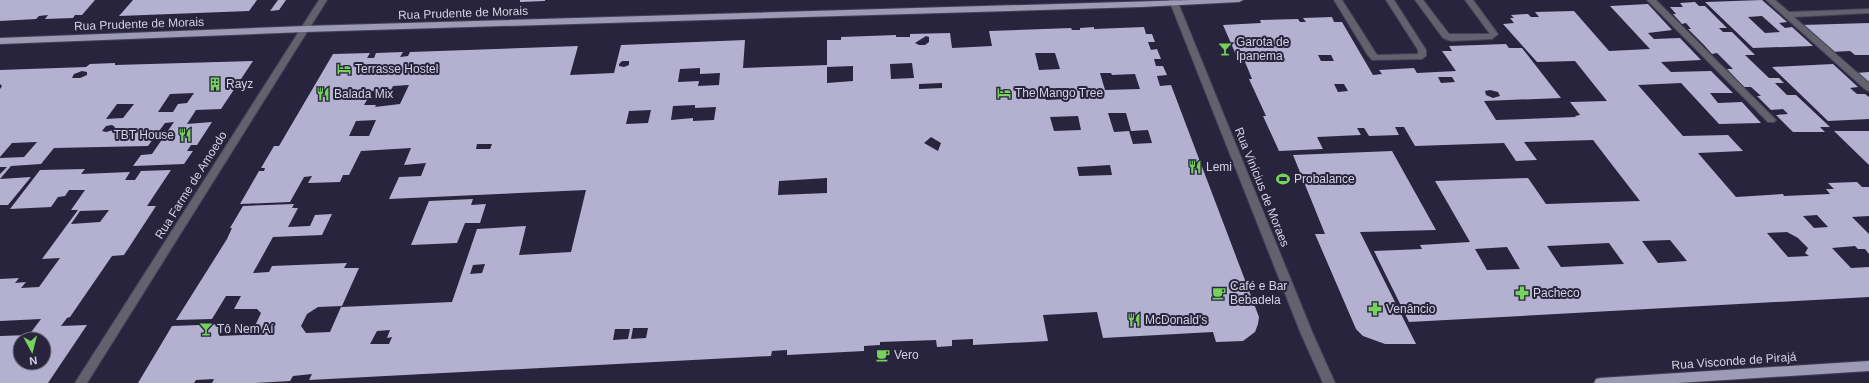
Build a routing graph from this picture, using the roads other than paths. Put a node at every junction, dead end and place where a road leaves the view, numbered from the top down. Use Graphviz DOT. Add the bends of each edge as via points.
graph roads {
  1 [pos="323,0"];
  2 [pos="1239,0"];
  3 [pos="1338,0"];
  4 [pos="1390,0"];
  5 [pos="1419,0"];
  6 [pos="1469,0"];
  7 [pos="1651,0"];
  8 [pos="1770,0"];
  9 [pos="1174,1"];
  10 [pos="1869,11"];
  11 [pos="1788,15"];
  12 [pos="305,29"];
  13 [pos="0,41"];
  14 [pos="1869,88"];
  15 [pos="1771,120"];
  16 [pos="1869,366"];
  17 [pos="81,383"];
  18 [pos="1329,383"];
  19 [pos="1600,383"];
  1 -- 12 [label="street, Rua Farme de Amoedo"];
  2 -- 9 [label="main road, Rua Prudente de Morais"];
  3 -- 4 [label="street" via="1375,58 1422,56 1422,50"];
  5 -- 6 [label="street" via="1446,36 1492,36 1493,31"];
  7 -- 15 [label="street"];
  8 -- 11 [label="street"];
  9 -- 12 [label="main road, Rua Prudente de Morais"];
  9 -- 18 [label="street, Rua Vinícius de Moraes" via="1304,327"];
  10 -- 11 [label="street"];
  11 -- 14 [label="street"];
  12 -- 13 [label="main road, Rua Prudente de Morais"];
  12 -- 17 [label="street, Rua Farme de Amoedo"];
  16 -- 19 [label="main road, Rua Visconde de Pirajá"];
}
